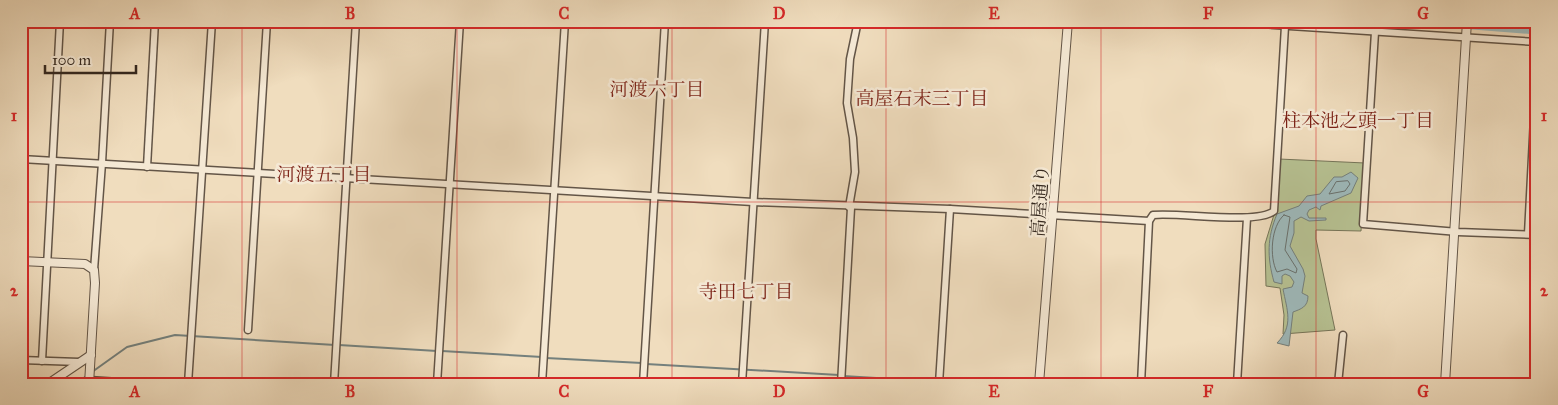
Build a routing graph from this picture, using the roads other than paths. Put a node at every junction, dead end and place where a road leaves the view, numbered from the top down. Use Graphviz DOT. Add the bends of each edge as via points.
graph roads {
  1 [pos="60,21"];
  2 [pos="110,21"];
  3 [pos="155,21"];
  4 [pos="212,21"];
  5 [pos="267,21"];
  6 [pos="356,21"];
  7 [pos="460,21"];
  8 [pos="565,21"];
  9 [pos="665,21"];
  10 [pos="765,21"];
  11 [pos="858,21"];
  12 [pos="1068,21"];
  13 [pos="1214,21"];
  14 [pos="1467,21"];
  15 [pos="1285,26"];
  16 [pos="1375,32"];
  17 [pos="1465,36"];
  18 [pos="1537,42"];
  19 [pos="1537,60"];
  20 [pos="21,159"];
  21 [pos="52,160"];
  22 [pos="102,163"];
  23 [pos="147,166"];
  24 [pos="202,170"];
  25 [pos="257,173"];
  26 [pos="347,178"];
  27 [pos="449,184"];
  28 [pos="553,191"];
  29 [pos="654,196"];
  30 [pos="753,202"];
  31 [pos="850,207"];
  32 [pos="950,209"];
  33 [pos="1054,214"];
  34 [pos="1247,218"];
  35 [pos="1149,221"];
  36 [pos="1454,230"];
  37 [pos="1528,234"];
  38 [pos="1537,235"];
  39 [pos="21,261"];
  40 [pos="47,262"];
  41 [pos="94,270"];
  42 [pos="248,330"];
  43 [pos="1343,335"];
  44 [pos="90,359"];
  45 [pos="21,360"];
  46 [pos="42,361"];
  47 [pos="80,362"];
  48 [pos="89,381"];
  49 [pos="841,383"];
  50 [pos="1039,383"];
  51 [pos="48,384"];
  52 [pos="149,384"];
  53 [pos="188,384"];
  54 [pos="334,384"];
  55 [pos="436,384"];
  56 [pos="542,384"];
  57 [pos="643,384"];
  58 [pos="742,384"];
  59 [pos="939,384"];
  60 [pos="1140,384"];
  61 [pos="1237,384"];
  62 [pos="1338,384"];
  63 [pos="1445,384"];
  1 -- 21 [label="street"];
  2 -- 22 [label="street"];
  3 -- 23 [label="street"];
  4 -- 24 [label="street"];
  5 -- 25 [label="street"];
  6 -- 26 [label="street"];
  7 -- 27 [label="street"];
  8 -- 28 [label="street"];
  9 -- 29 [label="street"];
  10 -- 30 [label="street"];
  11 -- 31 [label="street" via="850,59 847,103 855,172"];
  12 -- 33 [label="street, 高屋通り"];
  13 -- 15 [label="street"];
  14 -- 17 [label="street"];
  15 -- 16 [label="street"];
  15 -- 34 [label="street" via="1276,210"];
  16 -- 17 [label="street"];
  16 -- 36 [label="street" via="1364,224"];
  17 -- 18 [label="street"];
  17 -- 36 [label="street"];
  19 -- 37 [label="street"];
  20 -- 21 [label="street"];
  21 -- 22 [label="street"];
  21 -- 40 [label="street"];
  22 -- 23 [label="street"];
  22 -- 41 [label="street"];
  23 -- 24 [label="street"];
  24 -- 25 [label="street"];
  24 -- 53 [label="street"];
  25 -- 26 [label="street"];
  25 -- 42 [label="street"];
  26 -- 27 [label="street"];
  26 -- 54 [label="street"];
  27 -- 28 [label="street"];
  27 -- 55 [label="street"];
  28 -- 29 [label="street"];
  28 -- 56 [label="street"];
  29 -- 30 [label="street"];
  29 -- 57 [label="street"];
  30 -- 31 [label="street"];
  30 -- 58 [label="street"];
  31 -- 32 [label="street"];
  31 -- 49 [label="street"];
  32 -- 33 [label="street"];
  32 -- 59 [label="street"];
  33 -- 35 [label="street"];
  33 -- 50 [label="street, 高屋通り"];
  34 -- 35 [label="street" via="1167,213 1153,215"];
  34 -- 61 [label="street"];
  35 -- 60 [label="street"];
  36 -- 37 [label="street"];
  36 -- 63 [label="street"];
  37 -- 38 [label="street"];
  39 -- 40 [label="street"];
  40 -- 41 [label="street" via="84,264"];
  40 -- 46 [label="street"];
  41 -- 44 [label="street"];
  43 -- 62 [label="street"];
  44 -- 47 [label="street"];
  44 -- 48 [label="street"];
  45 -- 46 [label="street"];
  46 -- 47 [label="street"];
  47 -- 51 [label="street"];
  48 -- 52 [label="street"];
}
